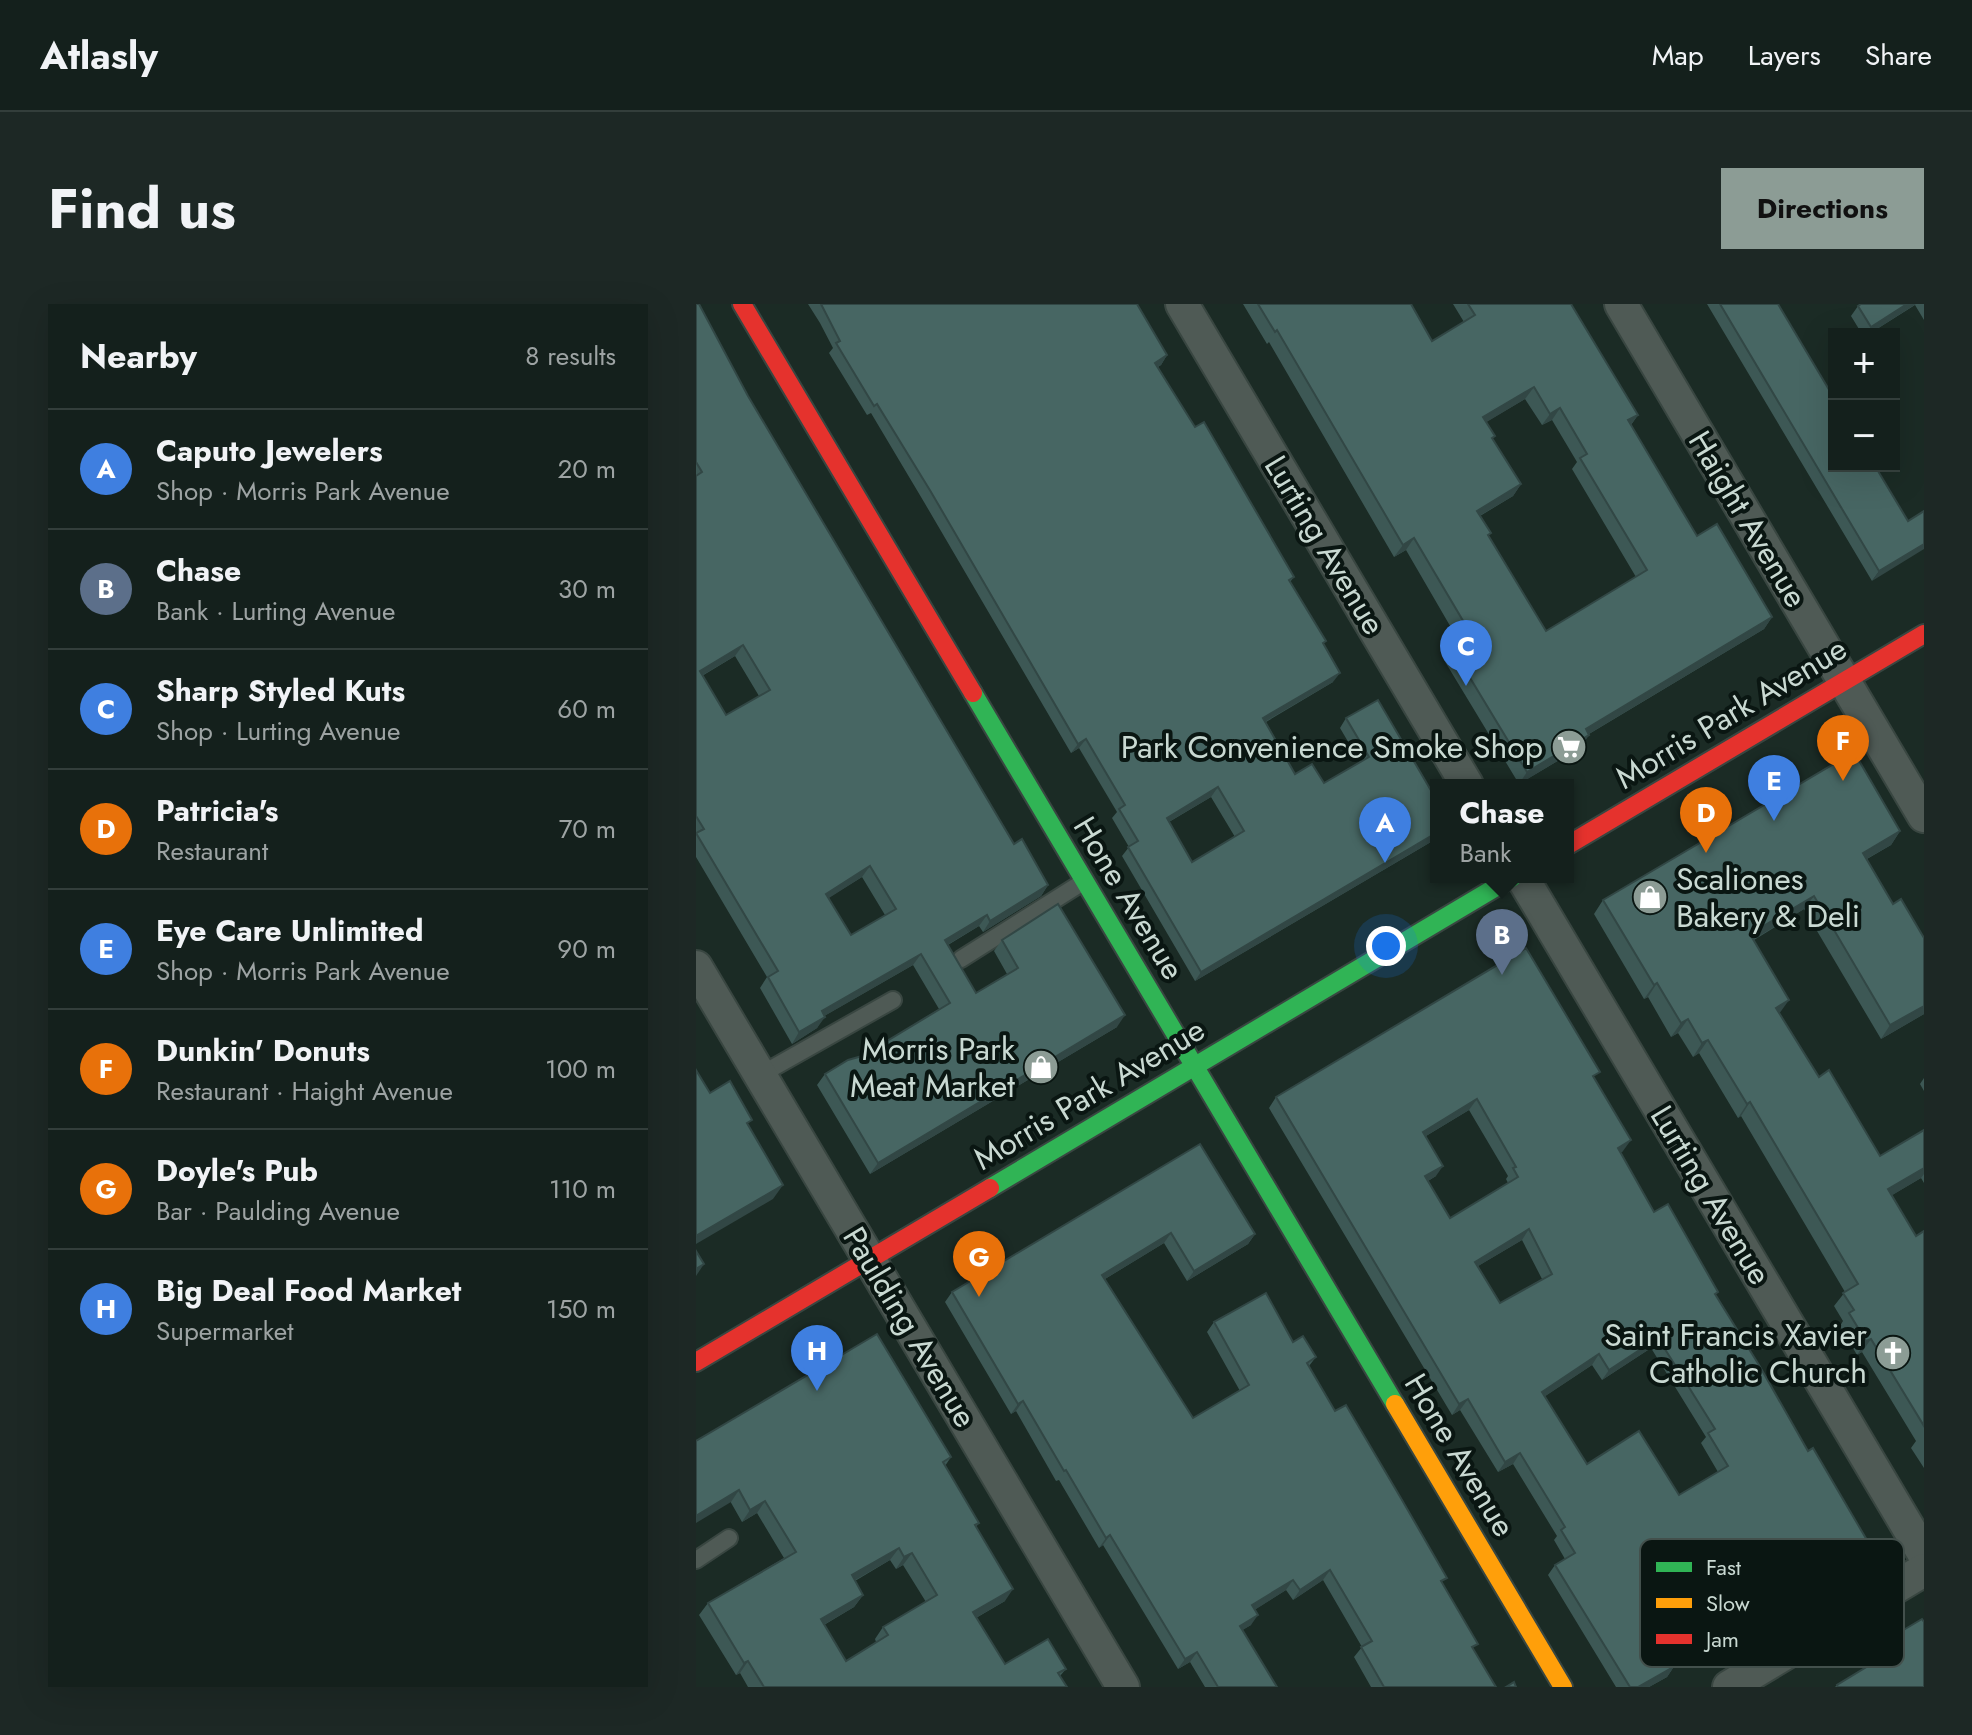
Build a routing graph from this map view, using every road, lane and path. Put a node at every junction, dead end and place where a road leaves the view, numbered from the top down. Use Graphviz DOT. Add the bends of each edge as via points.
graph roads {
  1 [pos="742,304"];
  2 [pos="1182,304"];
  3 [pos="1621,304"];
  4 [pos="1924,634"];
  5 [pos="1844,681"];
  6 [pos="1463,779"];
  7 [pos="1924,816"];
  8 [pos="1574,841"];
  9 [pos="1084,881"];
  10 [pos="1503,883"];
  11 [pos="1526,883"];
  12 [pos="961,959"];
  13 [pos="696,967"];
  14 [pos="893,1000"];
  15 [pos="1195,1066"];
  16 [pos="760,1075"];
  17 [pos="870,1258"];
  18 [pos="696,1362"];
  19 [pos="729,1538"];
  20 [pos="1924,1554"];
  21 [pos="696,1560"];
  22 [pos="1924,1570"];
  23 [pos="1904,1582"];
  24 [pos="1762,1667"];
  25 [pos="1123,1687"];
  26 [pos="1563,1687"];
  27 [pos="1729,1687"];
  1 -- 9 [label="street, Hone Avenue"];
  2 -- 6 [label="street, Lurting Avenue"];
  3 -- 5 [label="street, Haight Avenue"];
  4 -- 5 [label="street, Morris Park Avenue"];
  5 -- 7 [label="street, Haight Avenue"];
  5 -- 8 [label="street, Morris Park Avenue"];
  9 -- 12 [label="lane"];
  9 -- 15 [label="street, Hone Avenue"];
  10 -- 15 [label="street, Morris Park Avenue"];
  11 -- 20 [label="street, Lurting Avenue"];
  13 -- 16 [label="street, Paulding Avenue"];
  14 -- 16 [label="lane"];
  15 -- 17 [label="street, Morris Park Avenue"];
  15 -- 26 [label="street, Hone Avenue"];
  16 -- 17 [label="street, Paulding Avenue"];
  17 -- 18 [label="street, Morris Park Avenue"];
  17 -- 25 [label="street, Paulding Avenue"];
  19 -- 21 [label="lane"];
  22 -- 23 [label="street"];
  24 -- 27 [label="street"];
}
